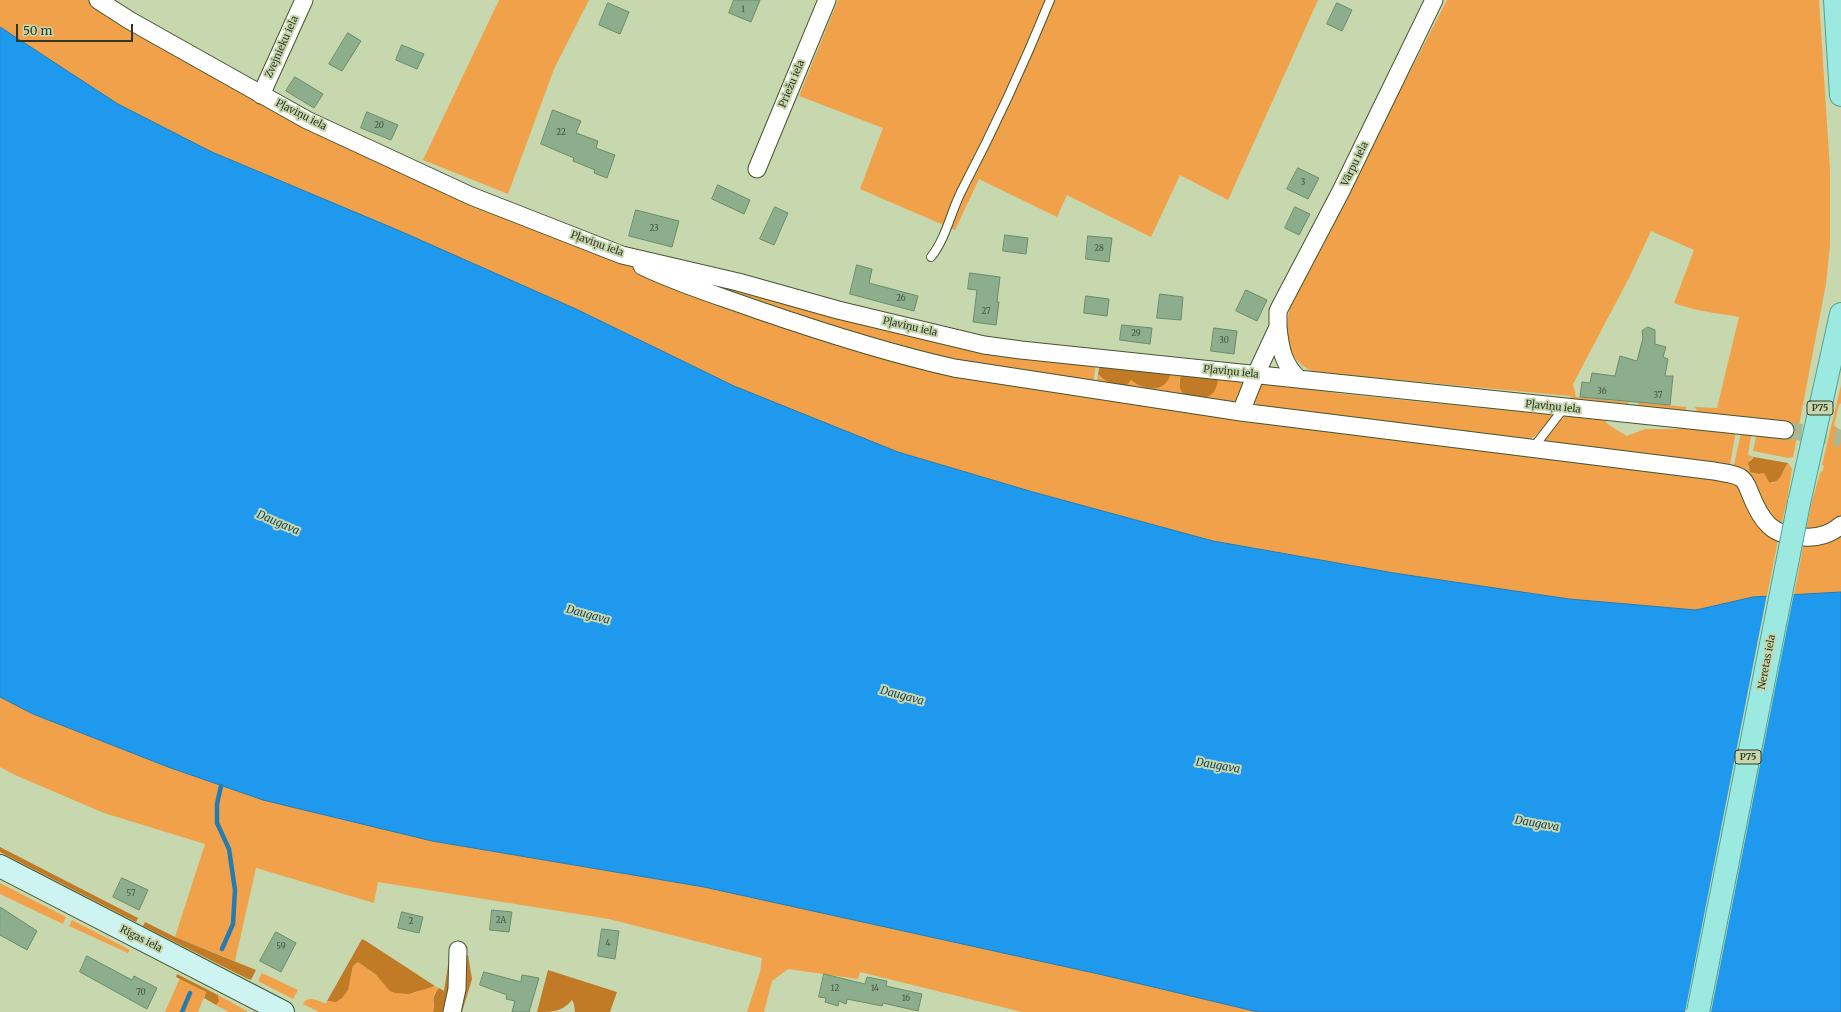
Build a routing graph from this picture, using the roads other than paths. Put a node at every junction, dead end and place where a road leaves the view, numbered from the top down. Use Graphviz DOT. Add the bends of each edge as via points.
graph roads {
  1 [pos="98,0"];
  2 [pos="304,0"];
  3 [pos="828,0"];
  4 [pos="1050,0"];
  5 [pos="1434,0"];
  6 [pos="1834,0"];
  7 [pos="261,95"];
  8 [pos="1841,95"];
  9 [pos="757,169"];
  10 [pos="622,255"];
  11 [pos="931,257"];
  12 [pos="1841,314"];
  13 [pos="1278,327"];
  14 [pos="1256,374"];
  15 [pos="1299,379"];
  16 [pos="1564,408"];
  17 [pos="1241,412"];
  18 [pos="1785,430"];
  19 [pos="1533,448"];
  20 [pos="1841,525"];
  21 [pos="0,866"];
  22 [pos="458,950"];
  23 [pos="283,1012"];
  24 [pos="452,1012"];
  25 [pos="1698,1012"];
  1 -- 7 [label="street, Pļaviņu iela"];
  2 -- 7 [label="street, Zvejnieku iela"];
  3 -- 9 [label="street, Priežu iela"];
  4 -- 11 [label="lane" via="942,240"];
  5 -- 13 [label="street, Vārpu iela" via="1341,191 1278,311"];
  6 -- 8 [label="main road"];
  7 -- 10 [label="street, Pļaviņu iela" via="307,120 471,196"];
  10 -- 14 [label="street, Pļaviņu iela" via="686,268 809,303 984,345"];
  10 -- 17 [label="street" via="640,266 684,284 799,324 924,361 1010,378"];
  12 -- 25 [label="main road, Neretas iela / P75, bridge" via="1799,503"];
  13 -- 14 [label="street, Vārpu iela"];
  13 -- 15 [label="street, Vārpu iela" via="1280,348 1291,372"];
  14 -- 15 [label="street, Pļaviņu iela"];
  14 -- 17 [label="street, Vārpu iela"];
  15 -- 16 [label="street, Pļaviņu iela"];
  16 -- 18 [label="street, Pļaviņu iela"];
  16 -- 19 [label="lane"];
  17 -- 19 [label="street"];
  19 -- 20 [label="street" via="1714,471 1735,476 1746,483 1755,507 1766,524 1786,535 1822,536"];
  21 -- 23 [label="main road, Rīgas iela"];
  22 -- 24 [label="street" via="457,989"];
}
